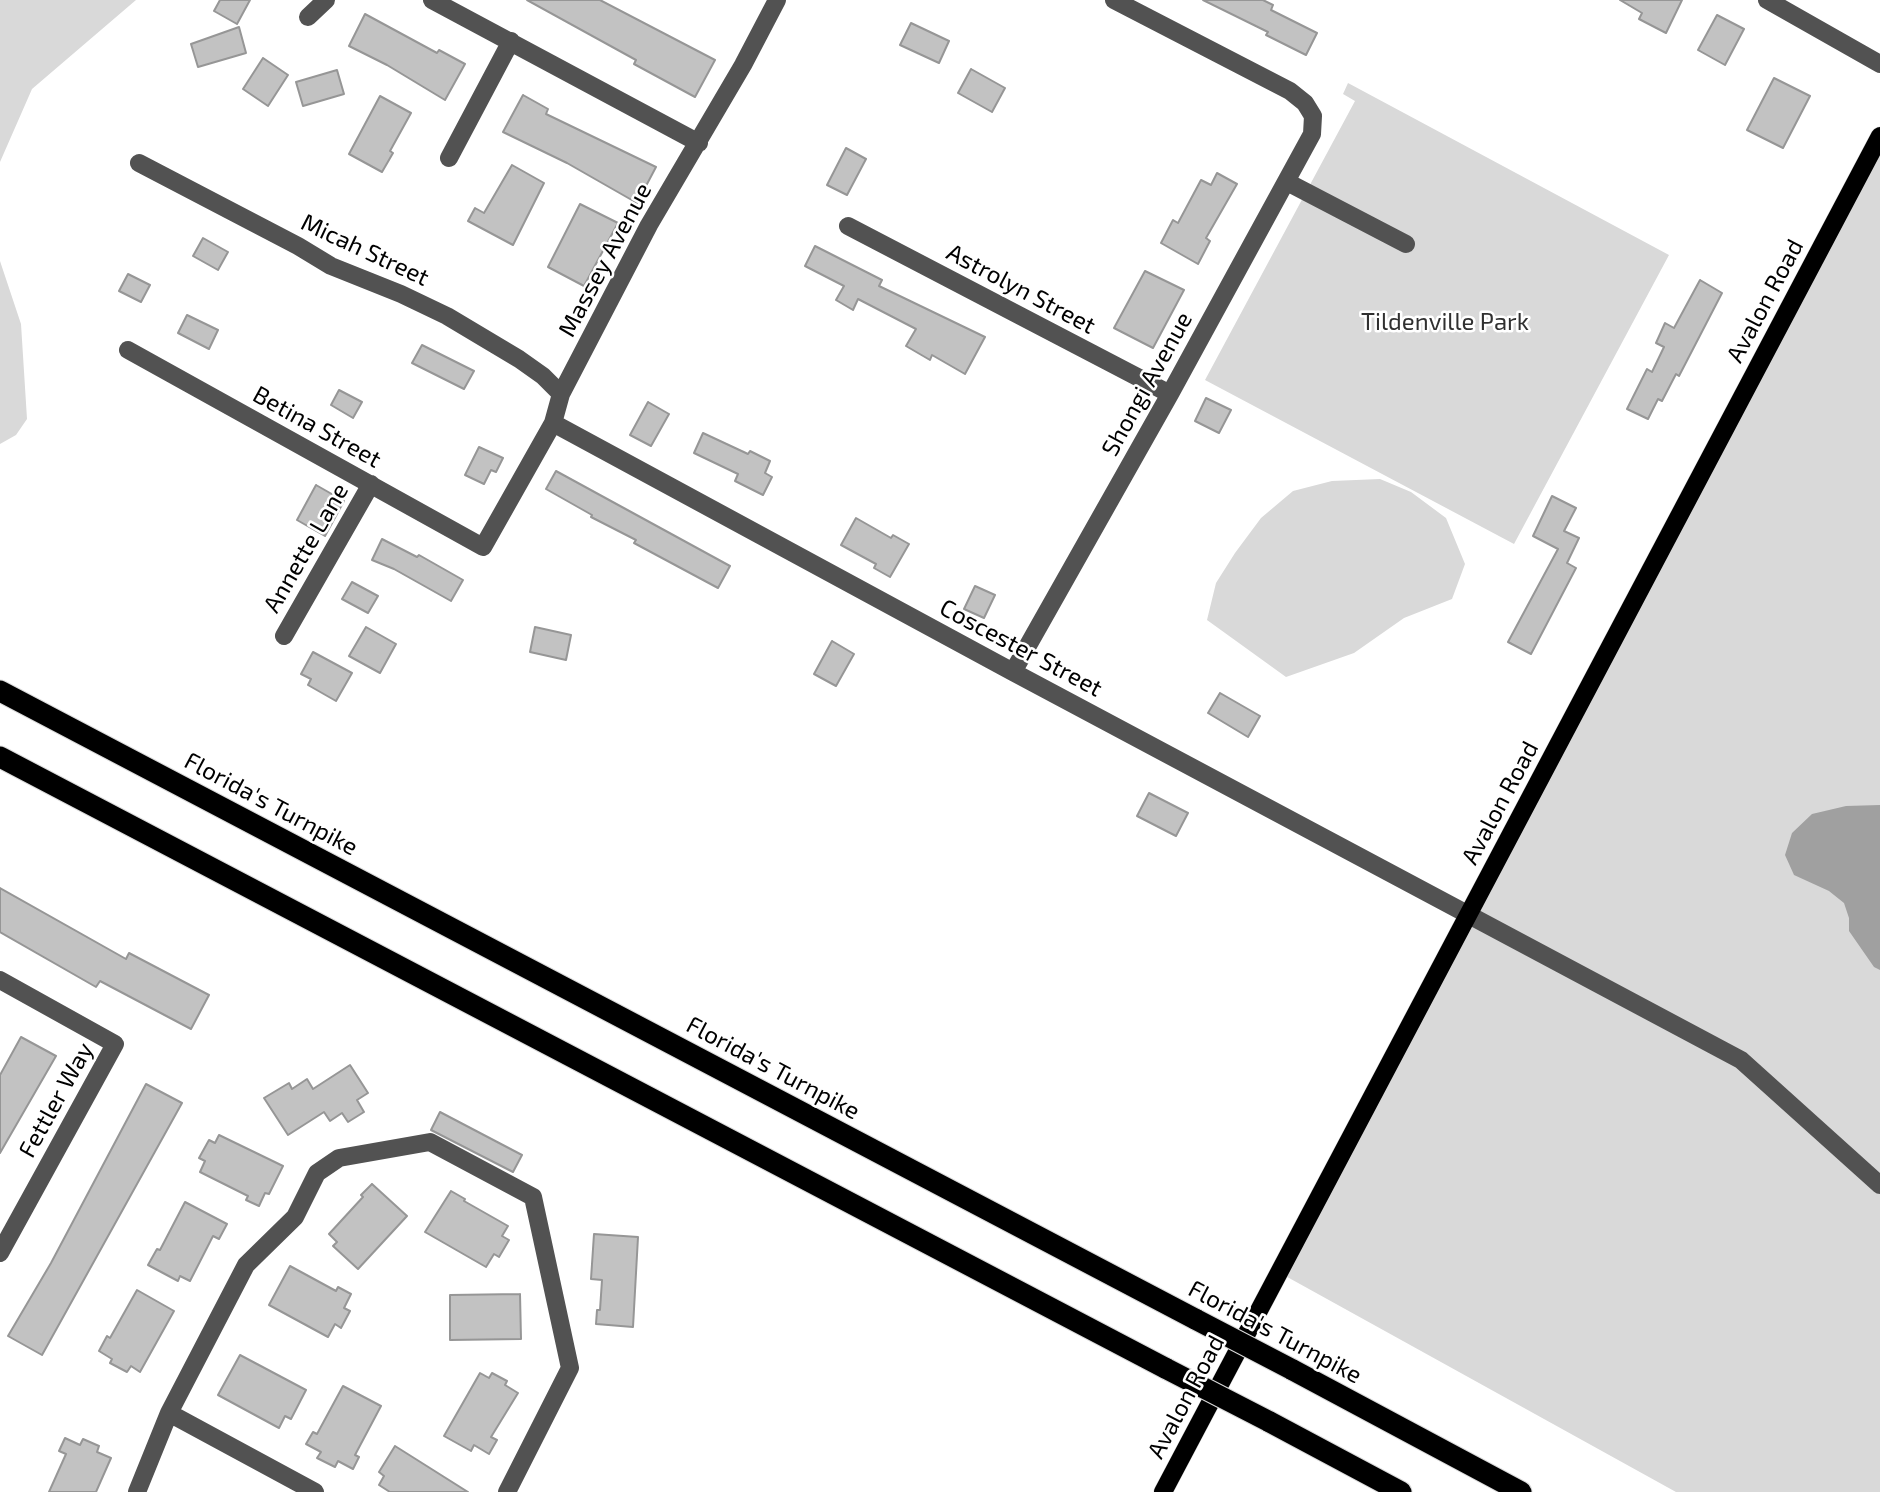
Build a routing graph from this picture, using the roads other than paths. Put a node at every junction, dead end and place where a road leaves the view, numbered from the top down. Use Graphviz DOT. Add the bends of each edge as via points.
graph roads {
  1 [pos="326,0"];
  2 [pos="432,0"];
  3 [pos="777,0"];
  4 [pos="1114,0"];
  5 [pos="1768,0"];
  6 [pos="308,17"];
  7 [pos="511,41"];
  8 [pos="1880,64"];
  9 [pos="1880,136"];
  10 [pos="699,143"];
  11 [pos="449,158"];
  12 [pos="139,163"];
  13 [pos="1287,182"];
  14 [pos="848,226"];
  15 [pos="1406,244"];
  16 [pos="128,350"];
  17 [pos="561,394"];
  18 [pos="1170,394"];
  19 [pos="552,423"];
  20 [pos="371,484"];
  21 [pos="483,547"];
  22 [pos="284,636"];
  23 [pos="1013,671"];
  24 [pos="0,691"];
  25 [pos="0,757"];
  26 [pos="1468,915"];
  27 [pos="0,980"];
  28 [pos="1880,1185"];
  29 [pos="0,1252"];
  30 [pos="169,1413"];
  31 [pos="137,1492"];
  32 [pos="315,1492"];
  33 [pos="507,1492"];
  34 [pos="1163,1492"];
  35 [pos="1401,1492"];
  36 [pos="1521,1492"];
  1 -- 6 [label="street"];
  2 -- 7 [label="street"];
  3 -- 10 [label="street, Massey Avenue"];
  4 -- 13 [label="street, Shongi Avenue" via="1305,103 1313,116 1311,134"];
  5 -- 8 [label="street"];
  7 -- 10 [label="street"];
  7 -- 11 [label="street"];
  9 -- 26 [label="main road, Avalon Road"];
  10 -- 17 [label="street, Massey Avenue" via="649,225"];
  12 -- 17 [label="street, Micah Street" via="331,266 447,316 519,359"];
  13 -- 15 [label="street"];
  13 -- 18 [label="street, Shongi Avenue"];
  14 -- 18 [label="street, Astrolyn Street"];
  16 -- 20 [label="street, Betina Street"];
  17 -- 19 [label="street, Massey Avenue"];
  18 -- 23 [label="street, Shongi Avenue"];
  19 -- 21 [label="street, Massey Avenue"];
  19 -- 23 [label="street, Coscester Street"];
  20 -- 21 [label="street, Betina Street"];
  20 -- 22 [label="street, Annette Lane"];
  23 -- 26 [label="street, Coscester Street"];
  24 -- 36 [label="highway, Florida's Turnpike, bridge"];
  25 -- 35 [label="highway, bridge"];
  26 -- 28 [label="street, Coscester Street" via="1741,1060"];
  26 -- 34 [label="main road, Avalon Road"];
  27 -- 29 [label="street, Fettler Way" via="115,1044"];
  30 -- 31 [label="street"];
  30 -- 32 [label="street"];
  30 -- 33 [label="street" via="246,1265 295,1217 317,1173 339,1158 430,1142 533,1197 536,1210 570,1368"];
}
